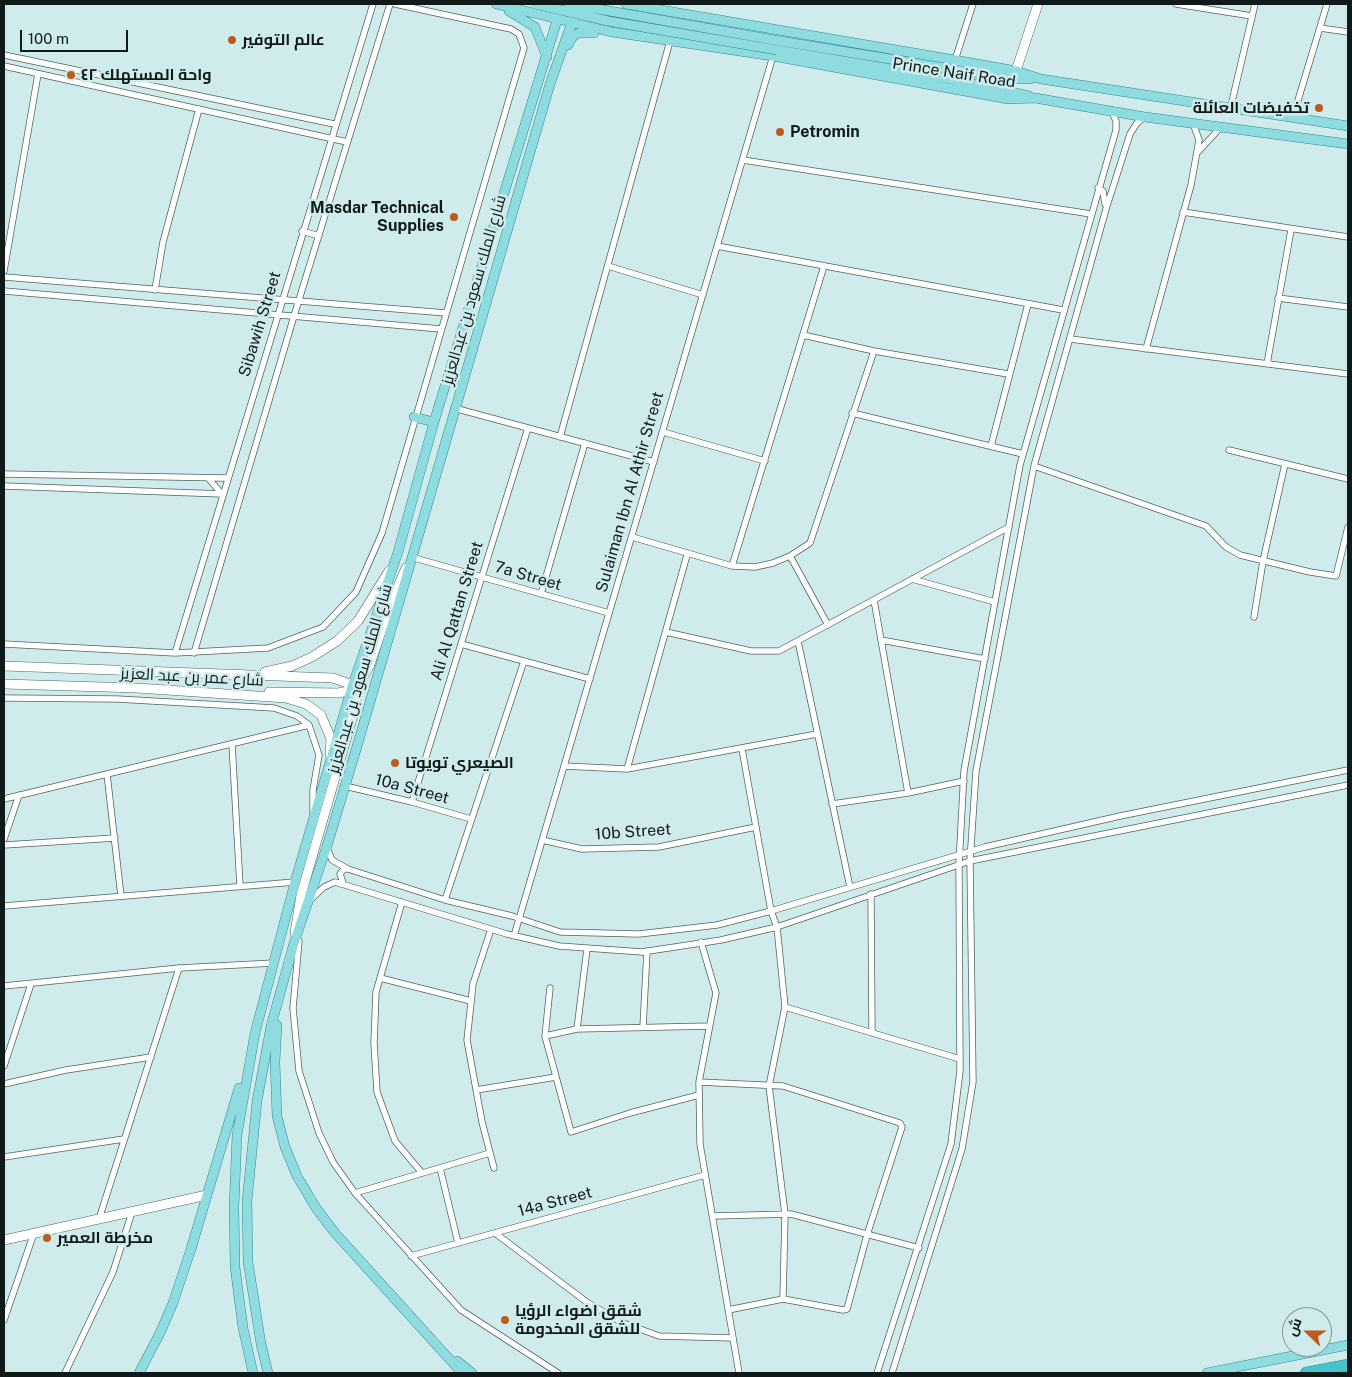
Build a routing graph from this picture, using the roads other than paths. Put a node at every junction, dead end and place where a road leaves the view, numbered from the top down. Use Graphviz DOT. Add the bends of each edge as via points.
graph roads {
  1 [pos="373,4"];
  2 [pos="390,4"];
  3 [pos="395,4"];
  4 [pos="495,4"];
  5 [pos="535,4"];
  6 [pos="562,4"];
  7 [pos="570,4"];
  8 [pos="578,4"];
  9 [pos="626,4"];
  10 [pos="973,4"];
  11 [pos="1038,4"];
  12 [pos="1176,4"];
  13 [pos="1255,4"];
  14 [pos="1327,4"];
  15 [pos="643,5"];
  16 [pos="1252,16"];
  17 [pos="557,19"];
  18 [pos="572,24"];
  19 [pos="1320,28"];
  20 [pos="612,32"];
  21 [pos="1348,32"];
  22 [pos="670,41"];
  23 [pos="777,49"];
  24 [pos="4,55"];
  25 [pos="547,57"];
  26 [pos="955,60"];
  27 [pos="4,66"];
  28 [pos="1016,72"];
  29 [pos="38,74"];
  30 [pos="1041,79"];
  31 [pos="550,84"];
  32 [pos="199,109"];
  33 [pos="1111,110"];
  34 [pos="1230,110"];
  35 [pos="1145,117"];
  36 [pos="1293,117"];
  37 [pos="1193,123"];
  38 [pos="334,124"];
  39 [pos="1348,126"];
  40 [pos="1222,127"];
  41 [pos="330,138"];
  42 [pos="347,142"];
  43 [pos="1348,144"];
  44 [pos="1196,154"];
  45 [pos="743,160"];
  46 [pos="1099,191"];
  47 [pos="1106,208"];
  48 [pos="1184,212"];
  49 [pos="1091,214"];
  50 [pos="1291,230"];
  51 [pos="302,231"];
  52 [pos="319,236"];
  53 [pos="1348,237"];
  54 [pos="717,246"];
  55 [pos="608,266"];
  56 [pos="824,266"];
  57 [pos="4,271"];
  58 [pos="4,277"];
  59 [pos="154,290"];
  60 [pos="4,291"];
  61 [pos="703,295"];
  62 [pos="1278,298"];
  63 [pos="282,300"];
  64 [pos="298,302"];
  65 [pos="1028,304"];
  66 [pos="1348,307"];
  67 [pos="1063,310"];
  68 [pos="446,313"];
  69 [pos="276,314"];
  70 [pos="294,316"];
  71 [pos="441,329"];
  72 [pos="803,335"];
  73 [pos="1070,339"];
  74 [pos="1146,349"];
  75 [pos="874,351"];
  76 [pos="1268,364"];
  77 [pos="1008,374"];
  78 [pos="1348,374"];
  79 [pos="454,408"];
  80 [pos="852,413"];
  81 [pos="414,417"];
  82 [pos="434,422"];
  83 [pos="528,428"];
  84 [pos="663,432"];
  85 [pos="560,437"];
  86 [pos="585,443"];
  87 [pos="991,446"];
  88 [pos="1229,450"];
  89 [pos="1023,454"];
  90 [pos="765,461"];
  91 [pos="654,462"];
  92 [pos="1285,464"];
  93 [pos="1034,466"];
  94 [pos="4,474"];
  95 [pos="208,478"];
  96 [pos="227,478"];
  97 [pos="1348,479"];
  98 [pos="4,486"];
  99 [pos="222,494"];
  100 [pos="1348,527"];
  101 [pos="1009,528"];
  102 [pos="632,537"];
  103 [pos="398,552"];
  104 [pos="687,555"];
  105 [pos="790,556"];
  106 [pos="411,557"];
  107 [pos="1263,561"];
  108 [pos="732,566"];
  109 [pos="482,577"];
  110 [pos="912,579"];
  111 [pos="541,594"];
  112 [pos="874,600"];
  113 [pos="995,602"];
  114 [pos="609,613"];
  115 [pos="1254,617"];
  116 [pos="828,625"];
  117 [pos="666,632"];
  118 [pos="881,640"];
  119 [pos="798,641"];
  120 [pos="4,644"];
  121 [pos="461,644"];
  122 [pos="175,653"];
  123 [pos="194,653"];
  124 [pos="985,660"];
  125 [pos="524,661"];
  126 [pos="4,666"];
  127 [pos="240,674"];
  128 [pos="590,679"];
  129 [pos="4,684"];
  130 [pos="75,686"];
  131 [pos="352,687"];
  132 [pos="239,693"];
  133 [pos="4,698"];
  134 [pos="61,698"];
  135 [pos="309,725"];
  136 [pos="817,734"];
  137 [pos="232,744"];
  138 [pos="742,750"];
  139 [pos="329,765"];
  140 [pos="564,766"];
  141 [pos="627,769"];
  142 [pos="1348,770"];
  143 [pos="107,774"];
  144 [pos="964,781"];
  145 [pos="1348,785"];
  146 [pos="345,786"];
  147 [pos="908,793"];
  148 [pos="19,795"];
  149 [pos="4,799"];
  150 [pos="412,802"];
  151 [pos="832,804"];
  152 [pos="471,820"];
  153 [pos="312,824"];
  154 [pos="756,827"];
  155 [pos="115,838"];
  156 [pos="4,839"];
  157 [pos="542,840"];
  158 [pos="4,845"];
  159 [pos="327,846"];
  160 [pos="971,851"];
  161 [pos="959,854"];
  162 [pos="970,861"];
  163 [pos="959,864"];
  164 [pos="348,869"];
  165 [pos="295,882"];
  166 [pos="343,883"];
  167 [pos="240,886"];
  168 [pos="850,887"];
  169 [pos="872,894"];
  170 [pos="121,896"];
  171 [pos="445,900"];
  172 [pos="309,902"];
  173 [pos="402,902"];
  174 [pos="4,906"];
  175 [pos="771,911"];
  176 [pos="304,916"];
  177 [pos="519,919"];
  178 [pos="776,927"];
  179 [pos="491,929"];
  180 [pos="514,936"];
  181 [pos="701,942"];
  182 [pos="294,943"];
  183 [pos="587,949"];
  184 [pos="647,951"];
  185 [pos="274,963"];
  186 [pos="179,968"];
  187 [pos="286,974"];
  188 [pos="380,978"];
  189 [pos="31,984"];
  190 [pos="4,986"];
  191 [pos="550,988"];
  192 [pos="471,1002"];
  193 [pos="785,1008"];
  194 [pos="709,1026"];
  195 [pos="644,1027"];
  196 [pos="577,1029"];
  197 [pos="256,1032"];
  198 [pos="872,1033"];
  199 [pos="544,1036"];
  200 [pos="151,1057"];
  201 [pos="960,1059"];
  202 [pos="4,1066"];
  203 [pos="556,1077"];
  204 [pos="699,1082"];
  205 [pos="4,1084"];
  206 [pos="769,1086"];
  207 [pos="476,1090"];
  208 [pos="700,1095"];
  209 [pos="124,1139"];
  210 [pos="490,1153"];
  211 [pos="4,1157"];
  212 [pos="440,1168"];
  213 [pos="494,1168"];
  214 [pos="422,1173"];
  215 [pos="705,1174"];
  216 [pos="355,1193"];
  217 [pos="208,1195"];
  218 [pos="132,1212"];
  219 [pos="785,1214"];
  220 [pos="713,1216"];
  221 [pos="99,1219"];
  222 [pos="34,1233"];
  223 [pos="495,1233"];
  224 [pos="867,1235"];
  225 [pos="4,1240"];
  226 [pos="458,1243"];
  227 [pos="919,1248"];
  228 [pos="411,1256"];
  229 [pos="783,1299"];
  230 [pos="396,1300"];
  231 [pos="728,1310"];
  232 [pos="4,1320"];
  233 [pos="733,1338"];
  234 [pos="1348,1345"];
  235 [pos="1348,1364"];
  236 [pos="65,1373"];
  237 [pos="138,1373"];
  238 [pos="253,1373"];
  239 [pos="268,1373"];
  240 [pos="462,1373"];
  241 [pos="472,1373"];
  242 [pos="558,1373"];
  243 [pos="739,1373"];
  244 [pos="877,1373"];
  245 [pos="892,1373"];
  246 [pos="1208,1373"];
  247 [pos="1306,1373"];
  1 -- 38 [label="street, Sibawih Street"];
  2 -- 42 [label="street, Sibawih Street"];
  3 -- 68 [label="street" via="511,29 520,34 524,48"];
  4 -- 17 [label="main road"];
  4 -- 25 [label="main road" via="535,27"];
  5 -- 23 [label="main road, bridge" via="608,21"];
  6 -- 17 [label="main road, شارع الملك سعود بن عبدالعزيز"];
  7 -- 23 [label="main road, bridge"];
  8 -- 18 [label="main road, شارع الملك سعود بن عبدالعزيز"];
  9 -- 15 [label="main road, Prince Naif Road"];
  10 -- 26 [label="street"];
  11 -- 28 [label="main road"];
  12 -- 16 [label="street"];
  13 -- 16 [label="street"];
  14 -- 19 [label="street"];
  15 -- 26 [label="main road, Prince Naif Road"];
  16 -- 34 [label="street"];
  17 -- 18 [label="main road"];
  17 -- 25 [label="main road, شارع الملك سعود بن عبدالعزيز"];
  18 -- 20 [label="main road"];
  18 -- 31 [label="main road, شارع الملك سعود بن عبدالعزيز"];
  19 -- 21 [label="street"];
  19 -- 36 [label="street"];
  20 -- 22 [label="main road"];
  20 -- 31 [label="main road" via="573,36"];
  22 -- 23 [label="main road"];
  22 -- 55 [label="street"];
  23 -- 30 [label="main road" via="1012,79"];
  23 -- 33 [label="main road, Prince Naif Road"];
  23 -- 45 [label="street, Sulaiman Ibn Al Athir Street"];
  24 -- 38 [label="street"];
  25 -- 82 [label="main road, شارع الملك سعود بن عبدالعزيز"];
  26 -- 28 [label="main road, Prince Naif Road"];
  27 -- 29 [label="street"];
  28 -- 30 [label="main road, Prince Naif Road"];
  29 -- 32 [label="street"];
  29 -- 57 [label="street"];
  30 -- 34 [label="main road, Prince Naif Road"];
  31 -- 79 [label="main road, شارع الملك سعود بن عبدالعزيز"];
  32 -- 41 [label="street"];
  32 -- 59 [label="street" via="163,242"];
  33 -- 35 [label="main road, Prince Naif Road"];
  33 -- 46 [label="street" via="1116,130"];
  34 -- 36 [label="main road, Prince Naif Road"];
  35 -- 37 [label="main road, Prince Naif Road"];
  35 -- 47 [label="street" via="1130,134"];
  36 -- 39 [label="main road, Prince Naif Road"];
  37 -- 40 [label="main road, Prince Naif Road"];
  37 -- 44 [label="street" via="1199,140"];
  38 -- 41 [label="street, Sibawih Street"];
  40 -- 43 [label="main road, Prince Naif Road"];
  40 -- 44 [label="street"];
  41 -- 42 [label="street"];
  41 -- 51 [label="street, Sibawih Street"];
  42 -- 52 [label="street, Sibawih Street"];
  44 -- 48 [label="street"];
  45 -- 49 [label="street"];
  45 -- 54 [label="street, Sulaiman Ibn Al Athir Street"];
  46 -- 47 [label="street"];
  46 -- 49 [label="street"];
  47 -- 73 [label="street"];
  48 -- 50 [label="street"];
  48 -- 74 [label="street"];
  49 -- 67 [label="street"];
  50 -- 53 [label="street"];
  50 -- 62 [label="street"];
  51 -- 52 [label="street"];
  51 -- 63 [label="street, Sibawih Street"];
  52 -- 64 [label="street, Sibawih Street"];
  54 -- 56 [label="street"];
  54 -- 61 [label="street, Sulaiman Ibn Al Athir Street"];
  55 -- 61 [label="street"];
  55 -- 85 [label="street"];
  56 -- 65 [label="street"];
  56 -- 72 [label="street"];
  58 -- 59 [label="street"];
  59 -- 63 [label="street"];
  60 -- 69 [label="street"];
  61 -- 84 [label="street, Sulaiman Ibn Al Athir Street"];
  62 -- 66 [label="street"];
  62 -- 76 [label="street"];
  63 -- 64 [label="street"];
  63 -- 69 [label="street, Sibawih Street"];
  64 -- 68 [label="street"];
  64 -- 70 [label="street, Sibawih Street"];
  65 -- 67 [label="street"];
  65 -- 77 [label="street"];
  67 -- 89 [label="street"];
  68 -- 71 [label="street"];
  69 -- 70 [label="street"];
  69 -- 96 [label="street, Sibawih Street"];
  70 -- 71 [label="street"];
  70 -- 123 [label="street, Sibawih Street"];
  71 -- 81 [label="street"];
  72 -- 75 [label="street"];
  72 -- 90 [label="street"];
  73 -- 74 [label="street"];
  73 -- 93 [label="street"];
  74 -- 76 [label="street"];
  75 -- 77 [label="street"];
  75 -- 80 [label="street"];
  76 -- 78 [label="street"];
  77 -- 87 [label="street"];
  79 -- 83 [label="street"];
  79 -- 106 [label="main road, شارع الملك سعود بن عبدالعزيز"];
  80 -- 87 [label="street"];
  80 -- 105 [label="street" via="810,543"];
  81 -- 82 [label="main road"];
  81 -- 123 [label="street" via="382,533 356,592 323,627 268,648"];
  82 -- 103 [label="main road, شارع الملك سعود بن عبدالعزيز"];
  83 -- 85 [label="street"];
  83 -- 109 [label="street, Ali Al Qattan Street"];
  84 -- 90 [label="street"];
  84 -- 91 [label="street, Sulaiman Ibn Al Athir Street"];
  85 -- 86 [label="street"];
  86 -- 91 [label="street"];
  86 -- 111 [label="street"];
  87 -- 89 [label="street"];
  88 -- 92 [label="street"];
  89 -- 101 [label="street"];
  90 -- 108 [label="street"];
  91 -- 102 [label="street, Sulaiman Ibn Al Athir Street"];
  92 -- 97 [label="street"];
  92 -- 107 [label="street"];
  93 -- 107 [label="street" via="1206,526 1233,551"];
  93 -- 160 [label="street" via="976,771"];
  94 -- 95 [label="street"];
  95 -- 96 [label="street"];
  95 -- 99 [label="street"];
  96 -- 99 [label="street, Sibawih Street"];
  98 -- 99 [label="street"];
  99 -- 122 [label="street, Sibawih Street"];
  100 -- 107 [label="street" via="1336,576"];
  101 -- 110 [label="street"];
  101 -- 113 [label="street"];
  102 -- 104 [label="street"];
  102 -- 114 [label="street, Sulaiman Ibn Al Athir Street"];
  103 -- 127 [label="main road" via="367,609 337,641 292,666"];
  103 -- 131 [label="main road, شارع الملك سعود بن عبدالعزيز"];
  104 -- 108 [label="street"];
  104 -- 117 [label="street"];
  105 -- 108 [label="street" via="773,564"];
  105 -- 116 [label="street"];
  106 -- 109 [label="street, 7a Street"];
  106 -- 131 [label="main road" via="391,602 369,667 363,678"];
  106 -- 146 [label="main road, شارع الملك سعود بن عبدالعزيز"];
  107 -- 115 [label="street"];
  109 -- 111 [label="street, 7a Street"];
  109 -- 121 [label="street, Ali Al Qattan Street"];
  110 -- 112 [label="street"];
  110 -- 113 [label="street"];
  111 -- 114 [label="street, 7a Street"];
  112 -- 116 [label="street"];
  112 -- 118 [label="street"];
  113 -- 124 [label="street"];
  114 -- 128 [label="street, Sulaiman Ibn Al Athir Street"];
  116 -- 119 [label="street"];
  117 -- 119 [label="street" via="751,651 779,651"];
  117 -- 141 [label="street"];
  118 -- 124 [label="street"];
  118 -- 147 [label="street"];
  119 -- 136 [label="street"];
  120 -- 122 [label="street"];
  121 -- 125 [label="street"];
  121 -- 150 [label="street, Ali Al Qattan Street"];
  122 -- 123 [label="street"];
  124 -- 144 [label="street"];
  125 -- 128 [label="street"];
  125 -- 152 [label="street"];
  126 -- 127 [label="main road"];
  127 -- 131 [label="main road" via="333,678 346,681"];
  128 -- 140 [label="street, Sulaiman Ibn Al Athir Street"];
  129 -- 130 [label="main road, شارع عمر بن عبد العزيز"];
  130 -- 132 [label="main road, شارع عمر بن عبد العزيز"];
  130 -- 134 [label="street"];
  131 -- 132 [label="main road" via="338,693"];
  131 -- 139 [label="main road, شارع الملك سعود بن عبدالعزيز"];
  131 -- 182 [label="main road" via="358,699 301,895"];
  132 -- 139 [label="main road, شارع عمر بن عبد العزيز" via="286,698 314,709 329,730"];
  133 -- 134 [label="street"];
  134 -- 135 [label="street" via="274,708 297,716"];
  135 -- 137 [label="street"];
  135 -- 153 [label="street" via="319,755"];
  136 -- 138 [label="street"];
  136 -- 151 [label="street"];
  137 -- 143 [label="street"];
  137 -- 167 [label="street"];
  138 -- 141 [label="street"];
  138 -- 154 [label="street"];
  139 -- 153 [label="main road, شارع الملك سعود بن عبدالعزيز"];
  140 -- 141 [label="street"];
  140 -- 157 [label="street, Sulaiman Ibn Al Athir Street"];
  142 -- 160 [label="street" via="1120,816"];
  143 -- 148 [label="street"];
  143 -- 155 [label="street"];
  144 -- 147 [label="street"];
  144 -- 161 [label="street"];
  145 -- 162 [label="street"];
  146 -- 150 [label="street, 10a Street"];
  146 -- 159 [label="main road, شارع الملك سعود بن عبدالعزيز"];
  147 -- 151 [label="street"];
  148 -- 149 [label="street"];
  148 -- 156 [label="street"];
  150 -- 152 [label="street, 10a Street"];
  151 -- 168 [label="street"];
  152 -- 171 [label="street"];
  153 -- 165 [label="main road, شارع الملك سعود بن عبدالعزيز"];
  154 -- 157 [label="street, 10b Street" via="660,847 582,849"];
  154 -- 175 [label="street"];
  155 -- 158 [label="street"];
  155 -- 170 [label="street"];
  157 -- 177 [label="street, Sulaiman Ibn Al Athir Street"];
  159 -- 164 [label="street" via="332,860"];
  159 -- 172 [label="main road, شارع الملك سعود بن عبدالعزيز"];
  160 -- 161 [label="street"];
  160 -- 162 [label="street"];
  161 -- 163 [label="street"];
  161 -- 168 [label="street"];
  162 -- 163 [label="street"];
  162 -- 245 [label="street" via="973,1082 962,1149"];
  163 -- 169 [label="street"];
  163 -- 201 [label="street"];
  164 -- 166 [label="street" via="340,874"];
  164 -- 171 [label="street"];
  165 -- 167 [label="street"];
  165 -- 185 [label="main road, شارع الملك سعود بن عبدالعزيز"];
  166 -- 172 [label="street" via="330,882"];
  166 -- 173 [label="street"];
  167 -- 170 [label="street"];
  168 -- 175 [label="street"];
  169 -- 178 [label="street"];
  169 -- 198 [label="street"];
  170 -- 174 [label="street"];
  171 -- 177 [label="street"];
  172 -- 176 [label="main road, شارع الملك سعود بن عبدالعزيز"];
  173 -- 179 [label="street"];
  173 -- 188 [label="street"];
  175 -- 177 [label="street" via="717,925 639,934 560,932"];
  175 -- 178 [label="street"];
  176 -- 182 [label="main road, شارع الملك سعود بن عبدالعزيز"];
  176 -- 216 [label="street" via="295,969 293,1008 299,1071 319,1133 333,1162"];
  177 -- 180 [label="street, Sulaiman Ibn Al Athir Street"];
  178 -- 181 [label="street"];
  178 -- 193 [label="street"];
  179 -- 180 [label="street"];
  179 -- 192 [label="street" via="473,984"];
  180 -- 183 [label="street"];
  181 -- 184 [label="street"];
  181 -- 194 [label="street" via="716,993"];
  182 -- 187 [label="main road, شارع الملك سعود بن عبدالعزيز"];
  183 -- 184 [label="street"];
  183 -- 196 [label="street"];
  184 -- 195 [label="street"];
  185 -- 186 [label="street"];
  185 -- 197 [label="main road, شارع الملك سعود بن عبدالعزيز"];
  186 -- 189 [label="street"];
  186 -- 200 [label="street"];
  187 -- 230 [label="main road" via="276,1032 275,1062 278,1116 285,1147 316,1208"];
  187 -- 239 [label="main road, شارع الملك سعود بن عبدالعزيز" via="271,1026 257,1102 247,1201 248,1262"];
  188 -- 192 [label="street"];
  188 -- 214 [label="street" via="376,992 374,1043 377,1092 395,1141"];
  189 -- 190 [label="street"];
  189 -- 202 [label="street"];
  191 -- 199 [label="street"];
  192 -- 207 [label="street" via="467,1040"];
  193 -- 198 [label="street"];
  193 -- 206 [label="street"];
  194 -- 195 [label="street"];
  194 -- 204 [label="street"];
  195 -- 196 [label="street"];
  196 -- 199 [label="street"];
  197 -- 217 [label="main road"];
  197 -- 238 [label="main road, شارع الملك سعود بن عبدالعزيز" via="237,1135 234,1208 235,1267"];
  198 -- 201 [label="street"];
  199 -- 203 [label="street"];
  200 -- 205 [label="street" via="66,1070"];
  200 -- 209 [label="street"];
  201 -- 227 [label="street" via="951,1144"];
  203 -- 207 [label="street"];
  203 -- 208 [label="street" via="571,1132"];
  204 -- 206 [label="street"];
  204 -- 208 [label="street"];
  206 -- 219 [label="street"];
  206 -- 224 [label="street" via="783,1086 900,1123 902,1130"];
  207 -- 210 [label="street"];
  208 -- 215 [label="street" via="700,1144"];
  209 -- 211 [label="street"];
  209 -- 221 [label="street"];
  210 -- 212 [label="street"];
  210 -- 213 [label="street"];
  212 -- 214 [label="street"];
  212 -- 226 [label="street"];
  214 -- 216 [label="street"];
  215 -- 220 [label="street"];
  215 -- 223 [label="street, 14a Street"];
  216 -- 228 [label="street"];
  217 -- 218 [label="main road"];
  217 -- 237 [label="main road" via="173,1303"];
  218 -- 221 [label="main road"];
  218 -- 236 [label="street" via="113,1272"];
  219 -- 220 [label="street"];
  219 -- 224 [label="street"];
  219 -- 229 [label="street"];
  220 -- 231 [label="street"];
  221 -- 222 [label="main road"];
  222 -- 225 [label="main road"];
  222 -- 232 [label="street"];
  223 -- 226 [label="street, 14a Street"];
  223 -- 233 [label="street" via="588,1303 621,1322 659,1336"];
  224 -- 227 [label="street"];
  224 -- 229 [label="street" via="847,1309"];
  226 -- 228 [label="street, 14a Street"];
  227 -- 244 [label="street"];
  228 -- 242 [label="street" via="461,1310"];
  229 -- 231 [label="street"];
  230 -- 240 [label="main road"];
  230 -- 241 [label="main road"];
  231 -- 233 [label="street"];
  233 -- 243 [label="street"];
  234 -- 246 [label="main road"];
  235 -- 247 [label="highway"];
}
